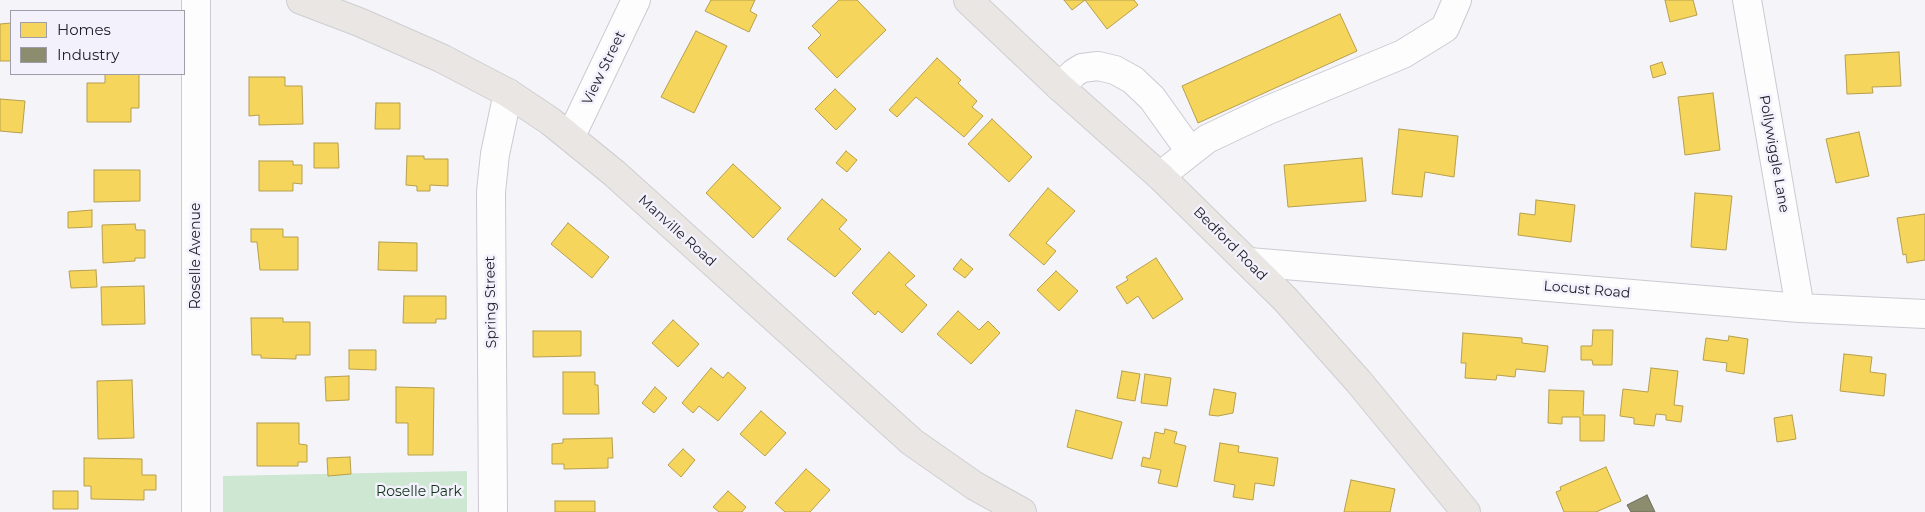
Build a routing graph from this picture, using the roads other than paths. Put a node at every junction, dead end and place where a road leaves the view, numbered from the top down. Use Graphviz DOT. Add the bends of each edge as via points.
graph roads {
  1 [pos="196,0"];
  2 [pos="636,0"];
  3 [pos="968,0"];
  4 [pos="1457,0"];
  5 [pos="1748,0"];
  6 [pos="306,1"];
  7 [pos="1060,87"];
  8 [pos="508,93"];
  9 [pos="571,136"];
  10 [pos="1190,151"];
  11 [pos="1160,176"];
  12 [pos="1249,262"];
  13 [pos="1800,308"];
  14 [pos="1925,314"];
  15 [pos="196,512"];
  16 [pos="493,512"];
  17 [pos="1022,512"];
  18 [pos="1466,512"];
  1 -- 15 [label="street, Roselle Avenue"];
  2 -- 9 [label="street, View Street"];
  3 -- 7 [label="main road, Bedford Road"];
  4 -- 10 [label="street" via="1445,28 1403,54 1266,111 1207,139"];
  5 -- 13 [label="street, Pollywiggle Lane"];
  6 -- 8 [label="main road, Manville Road" via="412,44"];
  7 -- 10 [label="street" via="1082,68 1098,66 1115,70 1133,80 1152,98"];
  7 -- 11 [label="main road, Bedford Road"];
  8 -- 9 [label="main road, Manville Road"];
  8 -- 16 [label="street, Spring Street" via="490,192"];
  9 -- 17 [label="main road, Manville Road" via="912,442 975,486"];
  10 -- 11 [label="street"];
  11 -- 12 [label="main road, Bedford Road"];
  12 -- 13 [label="street, Locust Road"];
  12 -- 18 [label="main road, Bedford Road" via="1360,382"];
  13 -- 14 [label="street, Locust Road"];
}
